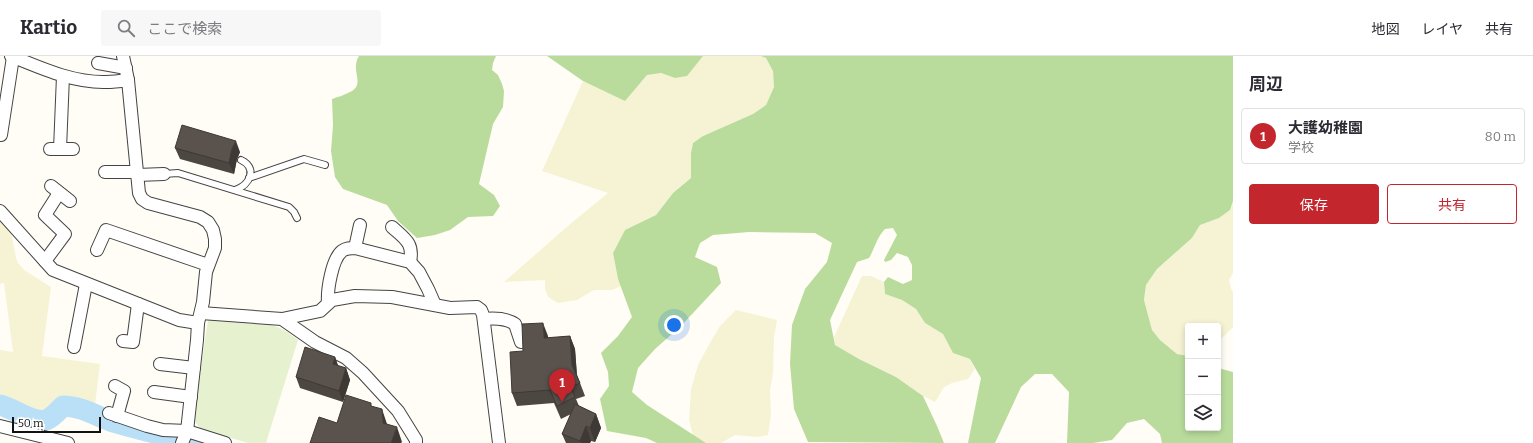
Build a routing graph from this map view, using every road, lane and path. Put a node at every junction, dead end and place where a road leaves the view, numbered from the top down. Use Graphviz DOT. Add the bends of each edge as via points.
graph roads {
  1 [pos="12,56"];
  2 [pos="125,62"];
  3 [pos="98,63"];
  4 [pos="63,76"];
  5 [pos="128,80"];
  6 [pos="4,135"];
  7 [pos="73,149"];
  8 [pos="241,160"];
  9 [pos="324,165"];
  10 [pos="105,172"];
  11 [pos="137,173"];
  12 [pos="164,174"];
  13 [pos="249,178"];
  14 [pos="235,190"];
  15 [pos="70,201"];
  16 [pos="0,211"];
  17 [pos="297,218"];
  18 [pos="360,224"];
  19 [pos="392,228"];
  20 [pos="355,248"];
  21 [pos="97,250"];
  22 [pos="44,261"];
  23 [pos="410,262"];
  24 [pos="208,265"];
  25 [pos="86,284"];
  26 [pos="328,303"];
  27 [pos="138,304"];
  28 [pos="435,305"];
  29 [pos="199,318"];
  30 [pos="282,319"];
  31 [pos="484,319"];
  32 [pos="80,340"];
  33 [pos="123,342"];
  34 [pos="521,342"];
  35 [pos="160,364"];
  36 [pos="194,368"];
  37 [pos="115,386"];
  38 [pos="154,392"];
  39 [pos="191,397"];
  40 [pos="0,426"];
  41 [pos="185,436"];
  42 [pos="68,443"];
  43 [pos="225,443"];
  44 [pos="416,443"];
  45 [pos="499,443"];
  1 -- 4 [label="street"];
  1 -- 6 [label="street"];
  2 -- 3 [label="street"];
  2 -- 5 [label="street"];
  4 -- 5 [label="street" via="106,82"];
  4 -- 7 [label="street" via="55,149"];
  5 -- 11 [label="street"];
  8 -- 13 [label="lane" via="248,165"];
  9 -- 13 [label="lane" via="304,159"];
  10 -- 11 [label="street"];
  11 -- 12 [label="street"];
  11 -- 24 [label="street" via="138,192 142,199 148,203 200,217 208,222 213,230 215,248"];
  12 -- 14 [label="lane" via="178,173"];
  13 -- 14 [label="lane" via="243,187"];
  14 -- 17 [label="lane" via="289,207"];
  15 -- 22 [label="street" via="55,189 44,215 65,234"];
  16 -- 22 [label="street"];
  18 -- 20 [label="street"];
  19 -- 23 [label="street" via="410,244"];
  20 -- 23 [label="street"];
  20 -- 26 [label="street" via="348,248 338,256 331,275"];
  21 -- 24 [label="street" via="106,230"];
  22 -- 25 [label="street" via="53,270"];
  23 -- 28 [label="street" via="419,272"];
  24 -- 29 [label="street"];
  25 -- 27 [label="street"];
  25 -- 32 [label="street"];
  26 -- 28 [label="street" via="355,296 392,297"];
  26 -- 30 [label="street" via="320,311"];
  27 -- 29 [label="street" via="179,320"];
  27 -- 33 [label="street" via="133,342"];
  28 -- 31 [label="street" via="450,308 477,307"];
  29 -- 30 [label="street"];
  29 -- 36 [label="street"];
  30 -- 44 [label="street" via="315,342 346,358 363,373 398,411"];
  31 -- 34 [label="street" via="512,321 516,324"];
  31 -- 45 [label="street"];
  35 -- 36 [label="street"];
  36 -- 39 [label="street"];
  37 -- 41 [label="street" via="124,391 113,415"];
  38 -- 39 [label="street"];
  39 -- 41 [label="street"];
  40 -- 42 [label="street"];
  41 -- 43 [label="street"];
}
